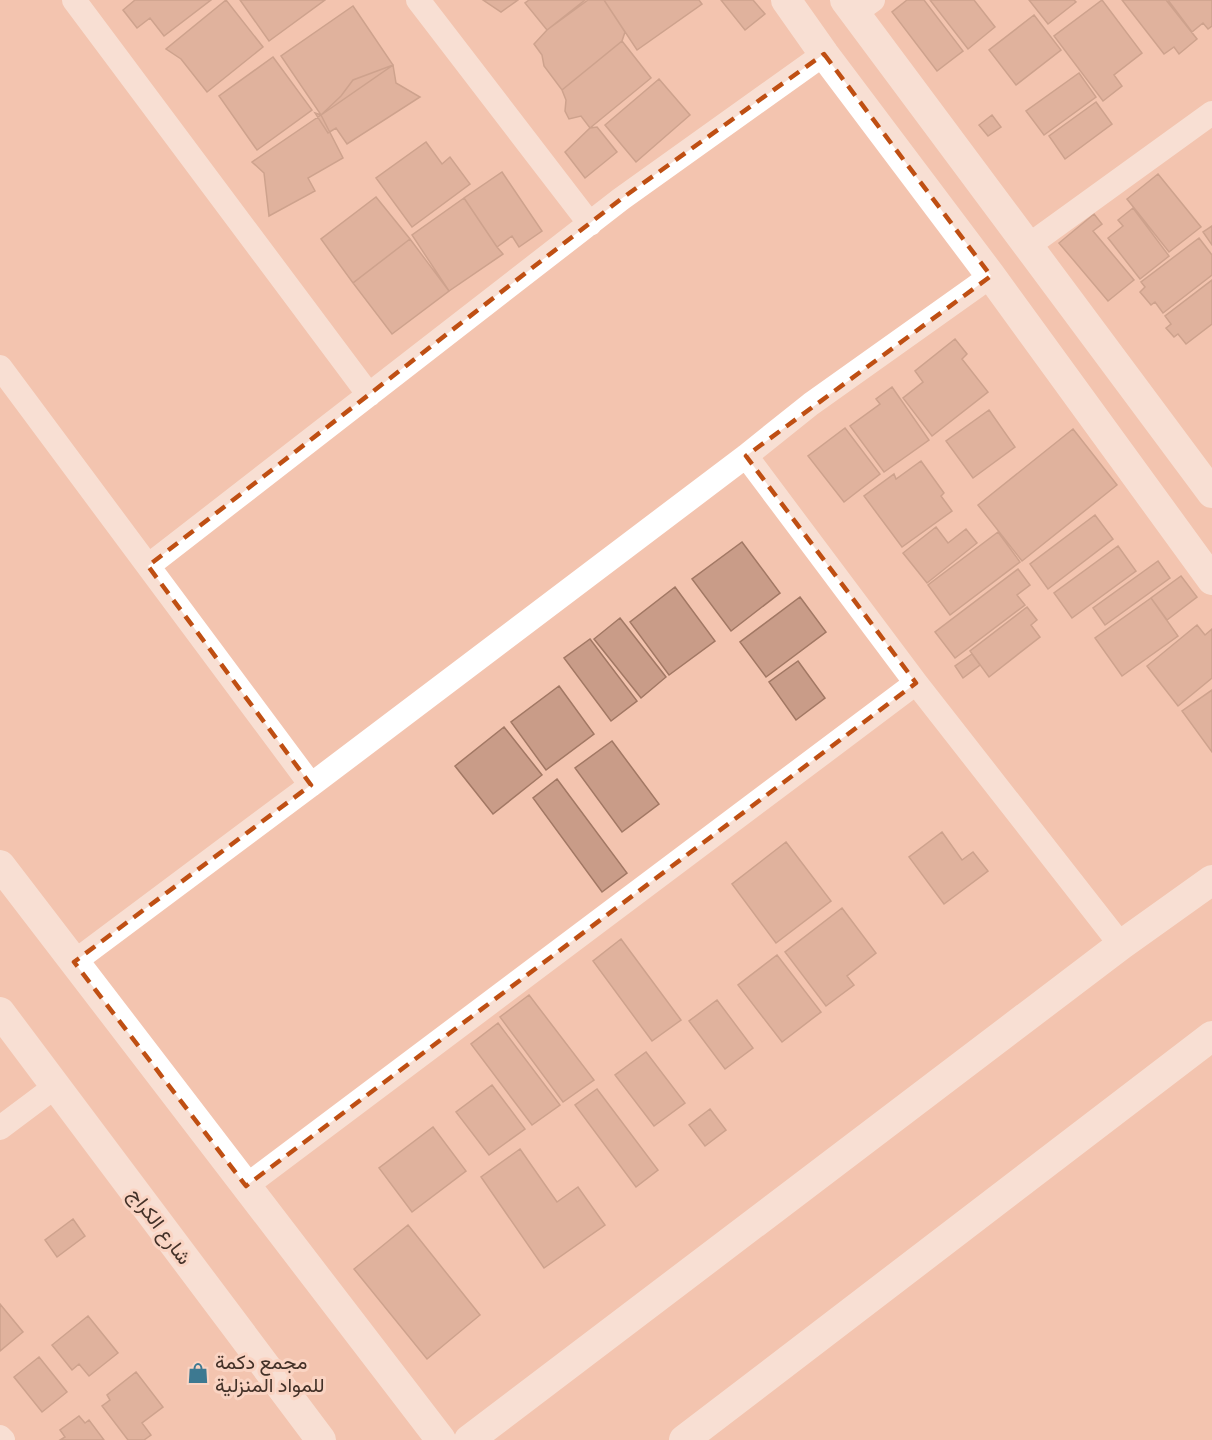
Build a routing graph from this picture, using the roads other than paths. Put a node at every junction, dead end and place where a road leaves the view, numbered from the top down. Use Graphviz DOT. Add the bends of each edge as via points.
graph roads {
  1 [pos="74,0"];
  2 [pos="418,0"];
  3 [pos="786,0"];
  4 [pos="858,4"];
  5 [pos="824,54"];
  6 [pos="1212,113"];
  7 [pos="590,224"];
  8 [pos="1028,246"];
  9 [pos="991,276"];
  10 [pos="0,367"];
  11 [pos="369,395"];
  12 [pos="746,456"];
  13 [pos="1212,493"];
  14 [pos="148,567"];
  15 [pos="1212,580"];
  16 [pos="916,683"];
  17 [pos="311,785"];
  18 [pos="0,865"];
  19 [pos="1212,880"];
  20 [pos="1121,945"];
  21 [pos="74,962"];
  22 [pos="0,1012"];
  23 [pos="1212,1035"];
  24 [pos="56,1086"];
  25 [pos="0,1128"];
  26 [pos="246,1186"];
  27 [pos="321,1440"];
  28 [pos="441,1440"];
  29 [pos="469,1440"];
  30 [pos="684,1440"];
  1 -- 11 [label="street"];
  2 -- 7 [label="street"];
  3 -- 5 [label="street"];
  4 -- 8 [label="street"];
  5 -- 7 [label="street"];
  5 -- 9 [label="street"];
  6 -- 8 [label="street"];
  7 -- 11 [label="street"];
  8 -- 13 [label="street"];
  9 -- 12 [label="street" via="811,404"];
  9 -- 15 [label="street"];
  10 -- 14 [label="street"];
  11 -- 14 [label="street"];
  12 -- 16 [label="street"];
  12 -- 17 [label="street"];
  14 -- 17 [label="street"];
  16 -- 20 [label="street"];
  16 -- 26 [label="street"];
  17 -- 21 [label="street"];
  18 -- 21 [label="street"];
  19 -- 20 [label="street"];
  20 -- 29 [label="street"];
  21 -- 26 [label="street"];
  22 -- 24 [label="street, شارع الكراج"];
  23 -- 30 [label="street"];
  24 -- 25 [label="street"];
  24 -- 27 [label="street, شارع الكراج"];
  26 -- 28 [label="street"];
}
